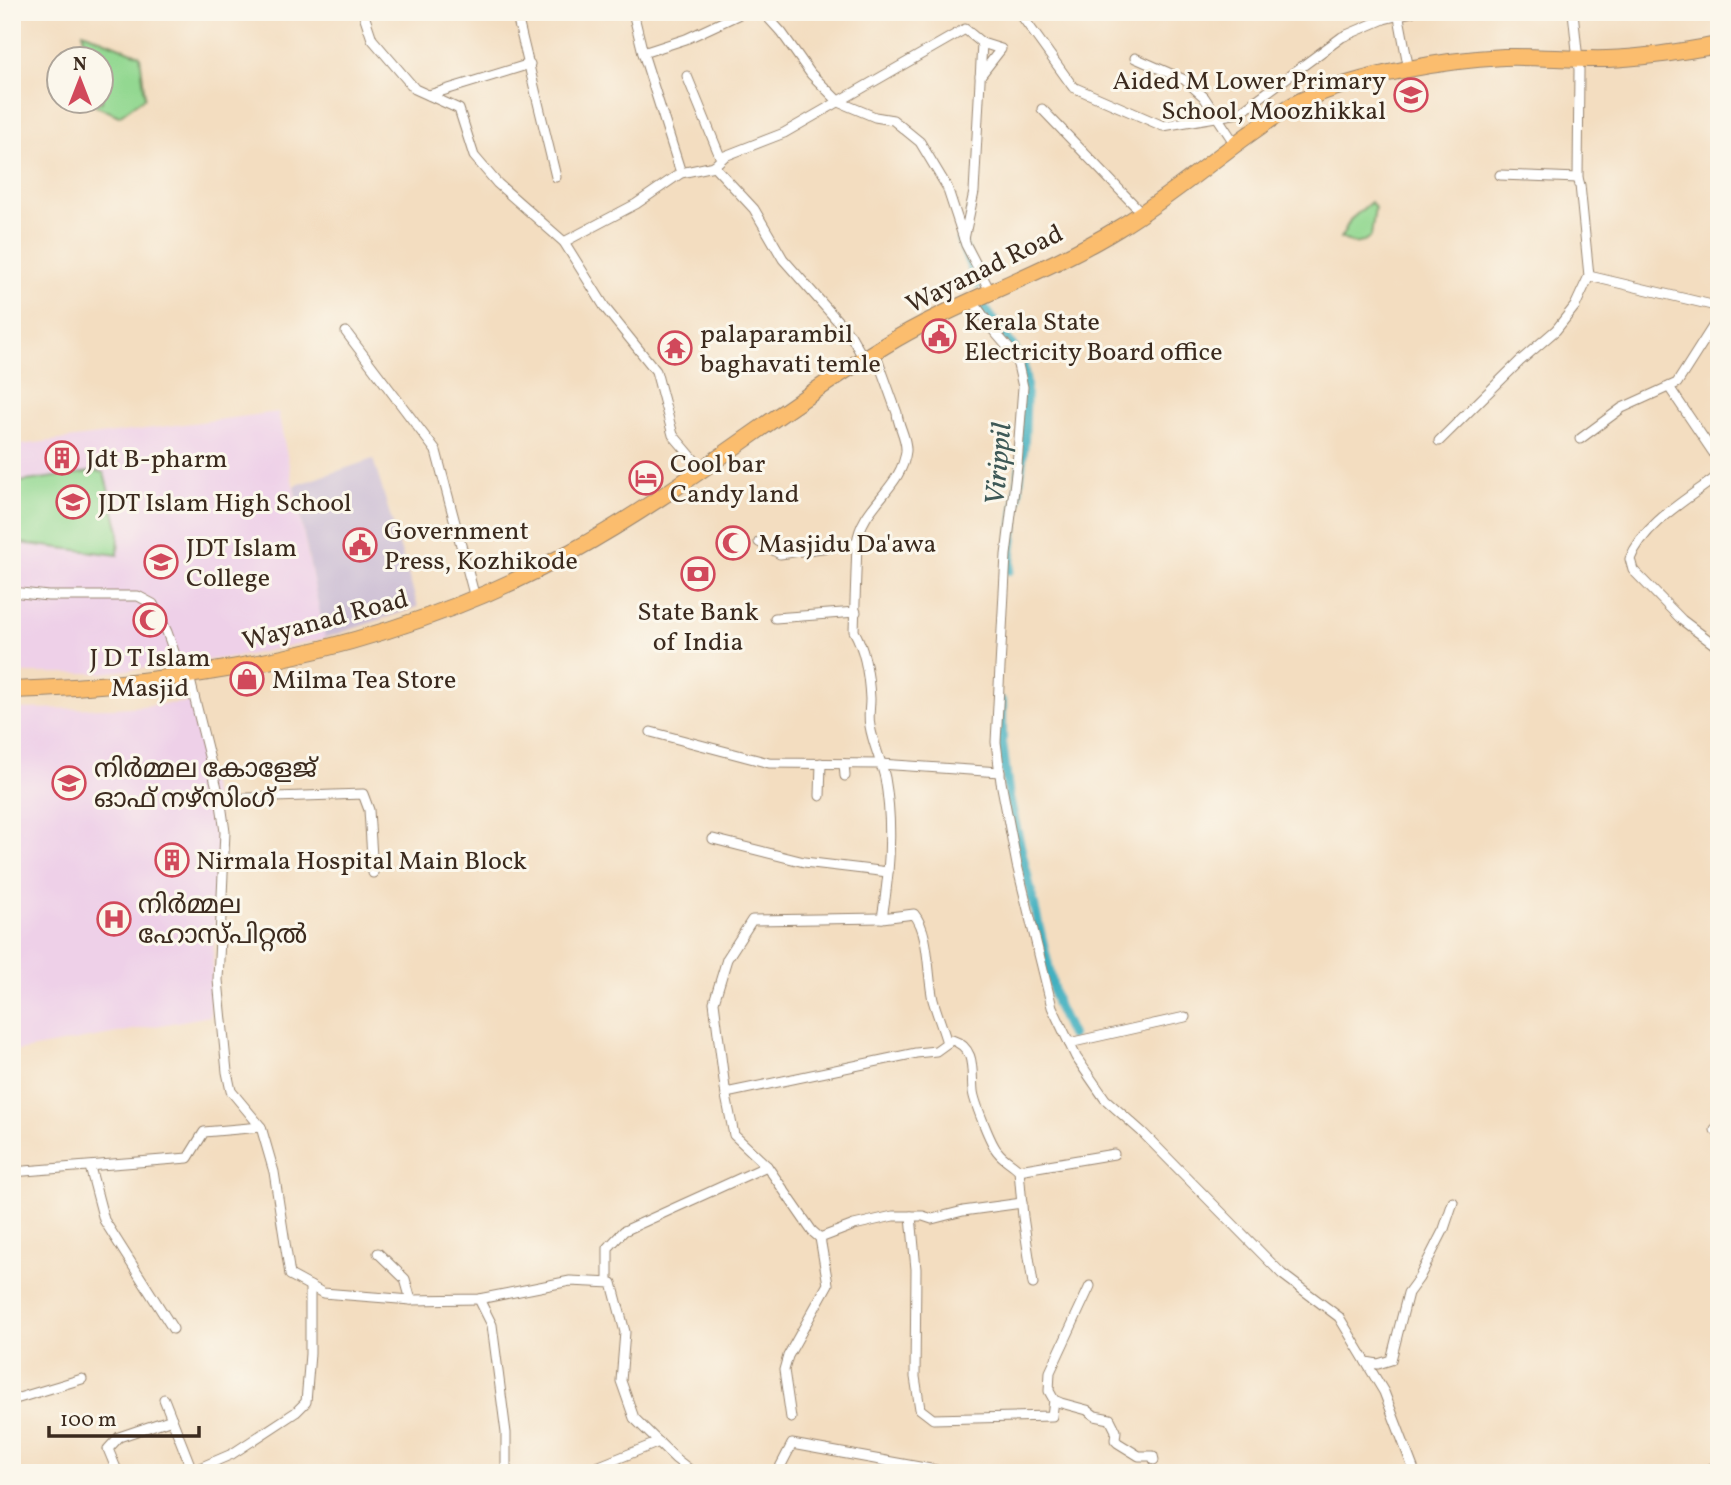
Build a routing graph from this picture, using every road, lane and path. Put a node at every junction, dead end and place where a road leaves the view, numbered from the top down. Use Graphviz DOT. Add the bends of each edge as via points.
graph roads {
  1 [pos="363,12"];
  2 [pos="516,12"];
  3 [pos="633,12"];
  4 [pos="744,12"];
  5 [pos="763,12"];
  6 [pos="1019,12"];
  7 [pos="1412,12"];
  8 [pos="1573,12"];
  9 [pos="1398,14"];
  10 [pos="982,43"];
  11 [pos="1719,45"];
  12 [pos="643,53"];
  13 [pos="1135,58"];
  14 [pos="1577,58"];
  15 [pos="530,64"];
  16 [pos="1409,70"];
  17 [pos="980,75"];
  18 [pos="687,76"];
  19 [pos="429,95"];
  20 [pos="839,102"];
  21 [pos="1042,109"];
  22 [pos="1218,117"];
  23 [pos="1235,144"];
  24 [pos="718,163"];
  25 [pos="681,173"];
  26 [pos="1500,175"];
  27 [pos="556,177"];
  28 [pos="1578,178"];
  29 [pos="1141,212"];
  30 [pos="964,239"];
  31 [pos="564,242"];
  32 [pos="1589,276"];
  33 [pos="990,291"];
  34 [pos="972,300"];
  35 [pos="1719,309"];
  36 [pos="1719,317"];
  37 [pos="346,332"];
  38 [pos="869,356"];
  39 [pos="1669,387"];
  40 [pos="1580,439"];
  41 [pos="1439,441"];
  42 [pos="1719,461"];
  43 [pos="702,469"];
  44 [pos="1719,475"];
  45 [pos="759,542"];
  46 [pos="857,543"];
  47 [pos="12,592"];
  48 [pos="475,598"];
  49 [pos="856,611"];
  50 [pos="775,618"];
  51 [pos="1719,648"];
  52 [pos="186,676"];
  53 [pos="12,690"];
  54 [pos="651,732"];
  55 [pos="821,763"];
  56 [pos="844,764"];
  57 [pos="880,764"];
  58 [pos="1000,772"];
  59 [pos="845,776"];
  60 [pos="820,796"];
  61 [pos="219,799"];
  62 [pos="713,839"];
  63 [pos="888,872"];
  64 [pos="373,873"];
  65 [pos="882,918"];
  66 [pos="1185,1017"];
  67 [pos="947,1043"];
  68 [pos="1069,1043"];
  69 [pos="726,1093"];
  70 [pos="261,1127"];
  71 [pos="1114,1154"];
  72 [pos="767,1166"];
  73 [pos="90,1167"];
  74 [pos="1018,1170"];
  75 [pos="12,1172"];
  76 [pos="1453,1202"];
  77 [pos="1022,1203"];
  78 [pos="911,1216"];
  79 [pos="820,1238"];
  80 [pos="378,1253"];
  81 [pos="608,1282"];
  82 [pos="1033,1284"];
  83 [pos="310,1286"];
  84 [pos="1090,1286"];
  85 [pos="479,1299"];
  86 [pos="411,1300"];
  87 [pos="173,1329"];
  88 [pos="1366,1362"];
  89 [pos="82,1379"];
  90 [pos="164,1399"];
  91 [pos="1054,1400"];
  92 [pos="12,1401"];
  93 [pos="790,1418"];
  94 [pos="172,1419"];
  95 [pos="659,1442"];
  96 [pos="1154,1460"];
  97 [pos="1719,1465"];
  98 [pos="190,1471"];
  99 [pos="118,1473"];
  100 [pos="506,1473"];
  101 [pos="582,1473"];
  102 [pos="694,1473"];
  103 [pos="774,1473"];
  104 [pos="936,1473"];
  105 [pos="1415,1473"];
  106 [pos="1701,1473"];
  1 -- 19 [label="street" via="372,40 415,89"];
  2 -- 15 [label="street"];
  3 -- 12 [label="street"];
  4 -- 12 [label="street" via="686,40"];
  5 -- 20 [label="street"];
  6 -- 22 [label="street" via="1073,87 1163,126"];
  7 -- 9 [label="street"];
  8 -- 14 [label="street"];
  9 -- 16 [label="street"];
  9 -- 22 [label="street" via="1342,37 1239,113"];
  10 -- 17 [label="street"];
  10 -- 17 [label="street" via="1001,49"];
  10 -- 20 [label="street" via="965,29"];
  11 -- 14 [label="highway, Wayanad Road" via="1636,57"];
  12 -- 25 [label="street"];
  13 -- 22 [label="street" via="1185,80"];
  14 -- 16 [label="highway, Wayanad Road" via="1501,57"];
  14 -- 28 [label="street"];
  15 -- 19 [label="street"];
  15 -- 27 [label="street"];
  16 -- 23 [label="highway, Wayanad Road" via="1298,103"];
  17 -- 30 [label="street" via="974,192"];
  18 -- 24 [label="street"];
  19 -- 31 [label="street" via="459,109 474,156 497,183"];
  20 -- 24 [label="street"];
  20 -- 30 [label="street" via="893,120 920,142 947,187"];
  21 -- 29 [label="street"];
  22 -- 23 [label="street"];
  23 -- 29 [label="highway, Wayanad Road"];
  24 -- 25 [label="street"];
  24 -- 38 [label="street" via="754,209 783,259"];
  25 -- 31 [label="street" via="636,204"];
  26 -- 28 [label="street"];
  28 -- 32 [label="street"];
  29 -- 33 [label="highway, Wayanad Road" via="1119,229"];
  30 -- 33 [label="street"];
  31 -- 43 [label="street" via="606,309 656,372 673,435"];
  32 -- 35 [label="street"];
  32 -- 41 [label="street" via="1575,306 1556,330"];
  33 -- 34 [label="highway, Wayanad Road"];
  34 -- 38 [label="highway, Wayanad Road"];
  34 -- 58 [label="street" via="1012,352 1023,387 1003,593 996,742"];
  36 -- 39 [label="street"];
  37 -- 48 [label="street" via="436,451"];
  38 -- 43 [label="highway, Wayanad Road"];
  38 -- 46 [label="street" via="897,413 906,450 890,487 863,519"];
  39 -- 40 [label="street" via="1622,408"];
  39 -- 42 [label="street"];
  43 -- 48 [label="highway, Wayanad Road" via="573,551"];
  44 -- 51 [label="street" via="1654,525 1630,559 1633,570 1682,620"];
  45 -- 46 [label="street" via="780,554"];
  46 -- 49 [label="street"];
  47 -- 52 [label="street" via="138,596 153,604"];
  48 -- 52 [label="highway, Wayanad Road" via="367,636"];
  49 -- 50 [label="street"];
  49 -- 57 [label="street" via="854,631 860,642 870,696 869,722"];
  52 -- 53 [label="highway, Wayanad Road"];
  52 -- 61 [label="street"];
  54 -- 55 [label="street" via="769,762"];
  55 -- 56 [label="street"];
  55 -- 60 [label="street"];
  56 -- 57 [label="street"];
  56 -- 59 [label="street"];
  57 -- 58 [label="street"];
  57 -- 63 [label="street" via="890,828"];
  58 -- 68 [label="street" via="1042,969 1052,1007"];
  61 -- 64 [label="street" via="363,794 369,810"];
  61 -- 70 [label="street" via="225,832 218,980 227,1072 231,1091"];
  62 -- 63 [label="street" via="804,862"];
  63 -- 65 [label="street"];
  65 -- 67 [label="street" via="914,914 922,924 934,1004"];
  65 -- 69 [label="street" via="752,920 727,958 715,1002"];
  66 -- 68 [label="street"];
  67 -- 69 [label="street" via="936,1051"];
  67 -- 74 [label="street" via="957,1042 968,1052 973,1093 988,1133 997,1152"];
  68 -- 88 [label="street" via="1105,1099 1282,1274 1339,1317"];
  69 -- 72 [label="street" via="734,1135"];
  70 -- 73 [label="street" via="204,1132 188,1158"];
  70 -- 83 [label="street" via="274,1172 290,1275"];
  71 -- 74 [label="street"];
  72 -- 79 [label="street"];
  72 -- 81 [label="street" via="624,1231 608,1248"];
  73 -- 75 [label="street"];
  73 -- 87 [label="street" via="104,1220"];
  74 -- 77 [label="street"];
  76 -- 88 [label="street" via="1444,1229 1408,1293 1391,1360"];
  77 -- 78 [label="street" via="932,1219"];
  77 -- 82 [label="street"];
  78 -- 79 [label="street" via="854,1225"];
  78 -- 91 [label="street" via="916,1269 915,1377 920,1409 933,1419 1052,1416"];
  79 -- 93 [label="street" via="828,1284 784,1370"];
  80 -- 86 [label="street" via="405,1279"];
  81 -- 85 [label="street" via="570,1281"];
  81 -- 95 [label="street" via="625,1332 621,1381 634,1418"];
  83 -- 86 [label="street" via="323,1293"];
  83 -- 98 [label="street" via="306,1402 232,1454"];
  84 -- 91 [label="street" via="1050,1373 1049,1391"];
  85 -- 86 [label="street"];
  85 -- 100 [label="street" via="492,1325 506,1433"];
  88 -- 105 [label="street" via="1384,1392"];
  89 -- 92 [label="street"];
  90 -- 94 [label="street"];
  91 -- 96 [label="street" via="1111,1419 1118,1443"];
  94 -- 98 [label="street"];
  94 -- 99 [label="street" via="118,1437 108,1449"];
  95 -- 101 [label="street"];
  95 -- 102 [label="street"];
  97 -- 106 [label="street"];
  103 -- 104 [label="street" via="792,1444"];
}
